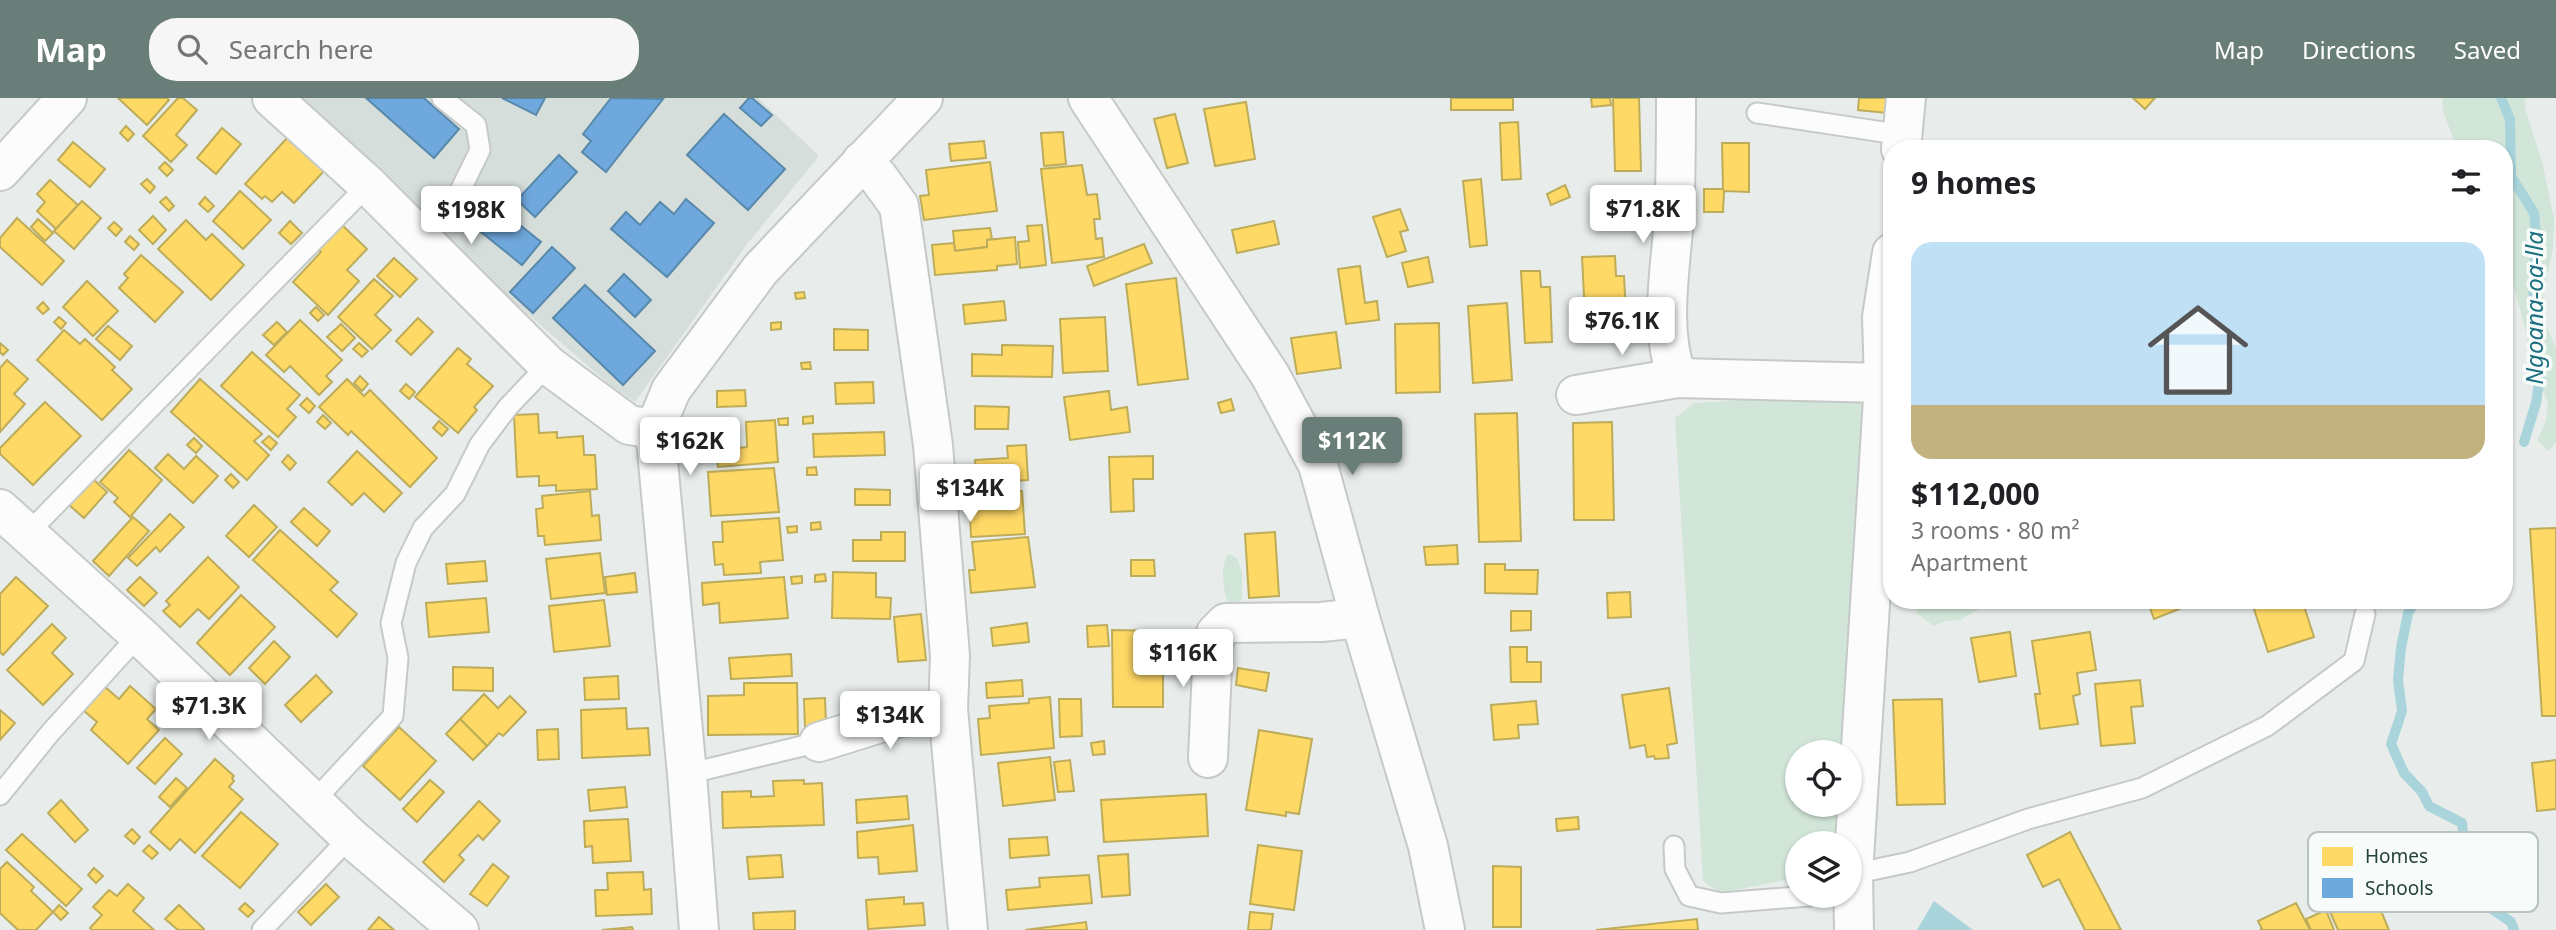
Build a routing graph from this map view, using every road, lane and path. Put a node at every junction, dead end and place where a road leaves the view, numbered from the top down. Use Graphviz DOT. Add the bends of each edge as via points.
graph roads {
  1 [pos="66,98"];
  2 [pos="272,98"];
  3 [pos="442,98"];
  4 [pos="923,98"];
  5 [pos="1088,98"];
  6 [pos="1676,98"];
  7 [pos="1756,113"];
  8 [pos="1903,127"];
  9 [pos="862,161"];
  10 [pos="0,171"];
  11 [pos="368,185"];
  12 [pos="420,237"];
  13 [pos="548,365"];
  14 [pos="1678,378"];
  15 [pos="1883,382"];
  16 [pos="1576,395"];
  17 [pos="656,429"];
  18 [pos="1883,452"];
  19 [pos="14,521"];
  20 [pos="2365,614"];
  21 [pos="1360,618"];
  22 [pos="139,635"];
  23 [pos="948,709"];
  24 [pos="819,742"];
  25 [pos="1208,758"];
  26 [pos="687,774"];
  27 [pos="0,795"];
  28 [pos="314,801"];
  29 [pos="1856,831"];
  30 [pos="350,837"];
  31 [pos="1674,846"];
  32 [pos="1862,882"];
  33 [pos="1785,898"];
  34 [pos="1853,908"];
  35 [pos="262,930"];
  36 [pos="458,930"];
  37 [pos="699,930"];
  38 [pos="968,930"];
  39 [pos="1445,930"];
  40 [pos="1854,930"];
  1 -- 10 [label="street"];
  2 -- 11 [label="street"];
  3 -- 12 [label="lane" via="476,125 480,150 460,191"];
  4 -- 9 [label="street"];
  5 -- 21 [label="street" via="1270,375 1318,465"];
  6 -- 14 [label="street" via="1667,333"];
  7 -- 8 [label="lane"];
  9 -- 17 [label="street" via="760,270 671,390"];
  9 -- 23 [label="street" via="899,206 933,445 950,656"];
  11 -- 12 [label="street"];
  11 -- 19 [label="lane"];
  12 -- 13 [label="street"];
  13 -- 17 [label="street" via="629,425"];
  13 -- 28 [label="lane" via="508,407 480,444 454,494 423,528 406,563 391,623 398,658 393,716"];
  14 -- 15 [label="street"];
  14 -- 16 [label="street"];
  17 -- 26 [label="street"];
  18 -- 29 [label="street"];
  19 -- 22 [label="street"];
  20 -- 32 [label="lane" via="2354,660 2267,726 2142,788 2028,819"];
  21 -- 25 [label="street" via="1226,624 1216,633"];
  21 -- 39 [label="street" via="1428,846"];
  22 -- 27 [label="lane"];
  22 -- 28 [label="street"];
  23 -- 24 [label="street" via="896,718"];
  23 -- 38 [label="street"];
  24 -- 26 [label="lane"];
  26 -- 37 [label="street"];
  28 -- 30 [label="street"];
  30 -- 35 [label="lane"];
  30 -- 36 [label="street"];
  31 -- 33 [label="lane" via="1675,869 1689,896 1721,903"];
  34 -- 40 [label="street"];
}
